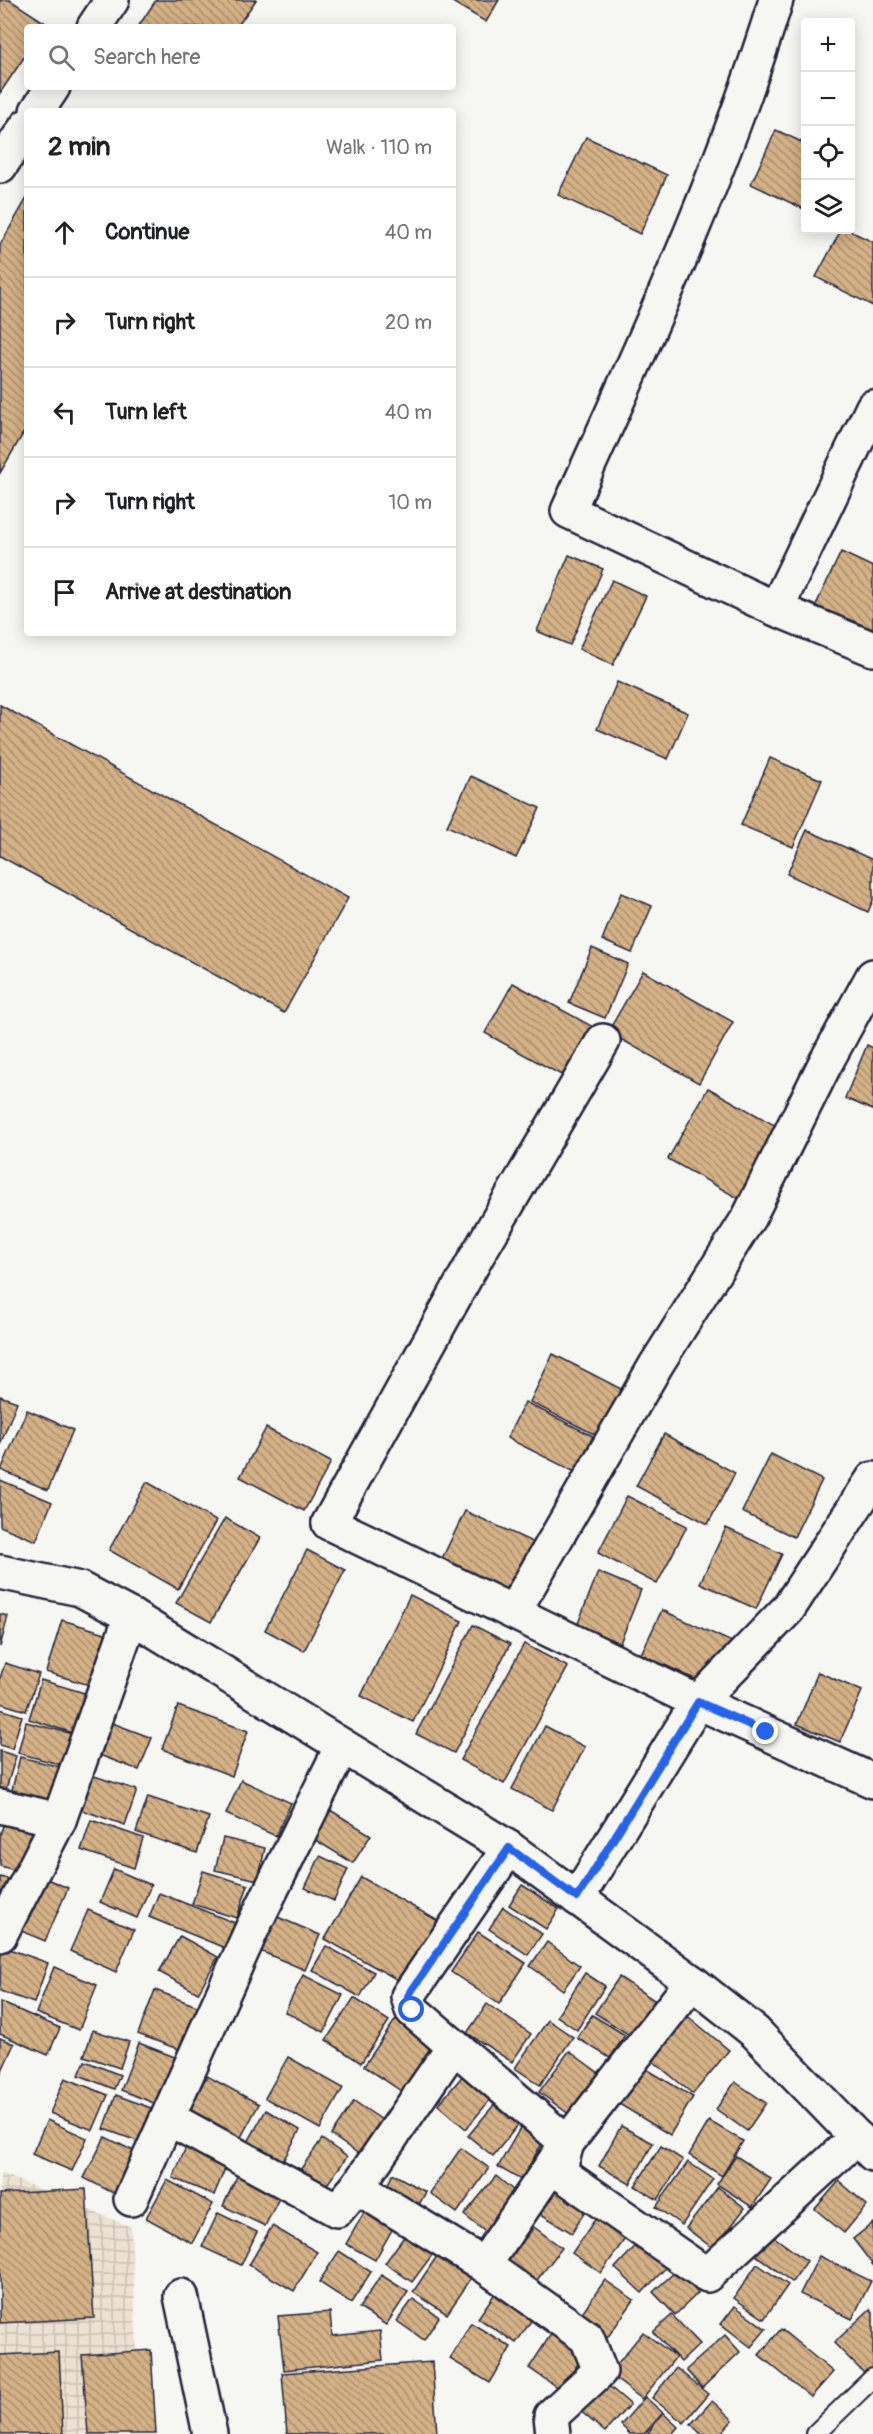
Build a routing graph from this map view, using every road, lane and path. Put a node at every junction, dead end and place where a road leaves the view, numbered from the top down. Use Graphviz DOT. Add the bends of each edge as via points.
graph roads {
  1 [pos="112,0"];
  2 [pos="776,0"];
  3 [pos="96,24"];
  4 [pos="51,90"];
  5 [pos="39,108"];
  6 [pos="24,130"];
  7 [pos="0,166"];
  8 [pos="873,407"];
  9 [pos="776,609"];
  10 [pos="873,649"];
  11 [pos="873,976"];
  12 [pos="603,1041"];
  13 [pos="873,1479"];
  14 [pos="0,1572"];
  15 [pos="514,1611"];
  16 [pos="131,1616"];
  17 [pos="698,1702"];
  18 [pos="342,1746"];
  19 [pos="873,1781"];
  20 [pos="0,1806"];
  21 [pos="59,1820"];
  22 [pos="509,1848"];
  23 [pos="577,1898"];
  24 [pos="0,1935"];
  25 [pos="692,1982"];
  26 [pos="453,2047"];
  27 [pos="168,2118"];
  28 [pos="567,2143"];
  29 [pos="865,2145"];
  30 [pos="357,2187"];
  31 [pos="131,2199"];
  32 [pos="484,2265"];
  33 [pos="181,2296"];
  34 [pos="873,2378"];
  35 [pos="210,2434"];
  36 [pos="553,2434"];
  37 [pos="815,2434"];
  1 -- 3 [label="street"];
  2 -- 9 [label="street" via="703,203 568,511"];
  4 -- 5 [label="street"];
  6 -- 7 [label="street"];
  8 -- 9 [label="street"];
  9 -- 10 [label="street"];
  11 -- 15 [label="street" via="749,1217 656,1365"];
  12 -- 15 [label="street" via="477,1256 329,1523"];
  13 -- 17 [label="street" via="788,1609"];
  14 -- 16 [label="street" via="80,1589"];
  15 -- 17 [label="street"];
  16 -- 18 [label="street"];
  16 -- 21 [label="street"];
  17 -- 19 [label="street"];
  17 -- 23 [label="street"];
  18 -- 22 [label="street"];
  18 -- 27 [label="street" via="252,1929"];
  20 -- 21 [label="street"];
  21 -- 24 [label="street"];
  22 -- 23 [label="street"];
  22 -- 26 [label="street" via="408,1996 412,2010"];
  23 -- 25 [label="street"];
  25 -- 28 [label="street"];
  25 -- 29 [label="street" via="754,2032"];
  26 -- 28 [label="street"];
  26 -- 30 [label="street"];
  27 -- 30 [label="street" via="337,2210"];
  27 -- 31 [label="street"];
  28 -- 29 [label="street" via="559,2172 707,2275"];
  28 -- 32 [label="street"];
  30 -- 32 [label="street"];
  32 -- 36 [label="street" via="587,2338 600,2371 551,2416"];
  33 -- 35 [label="street"];
  34 -- 37 [label="lane"];
}
